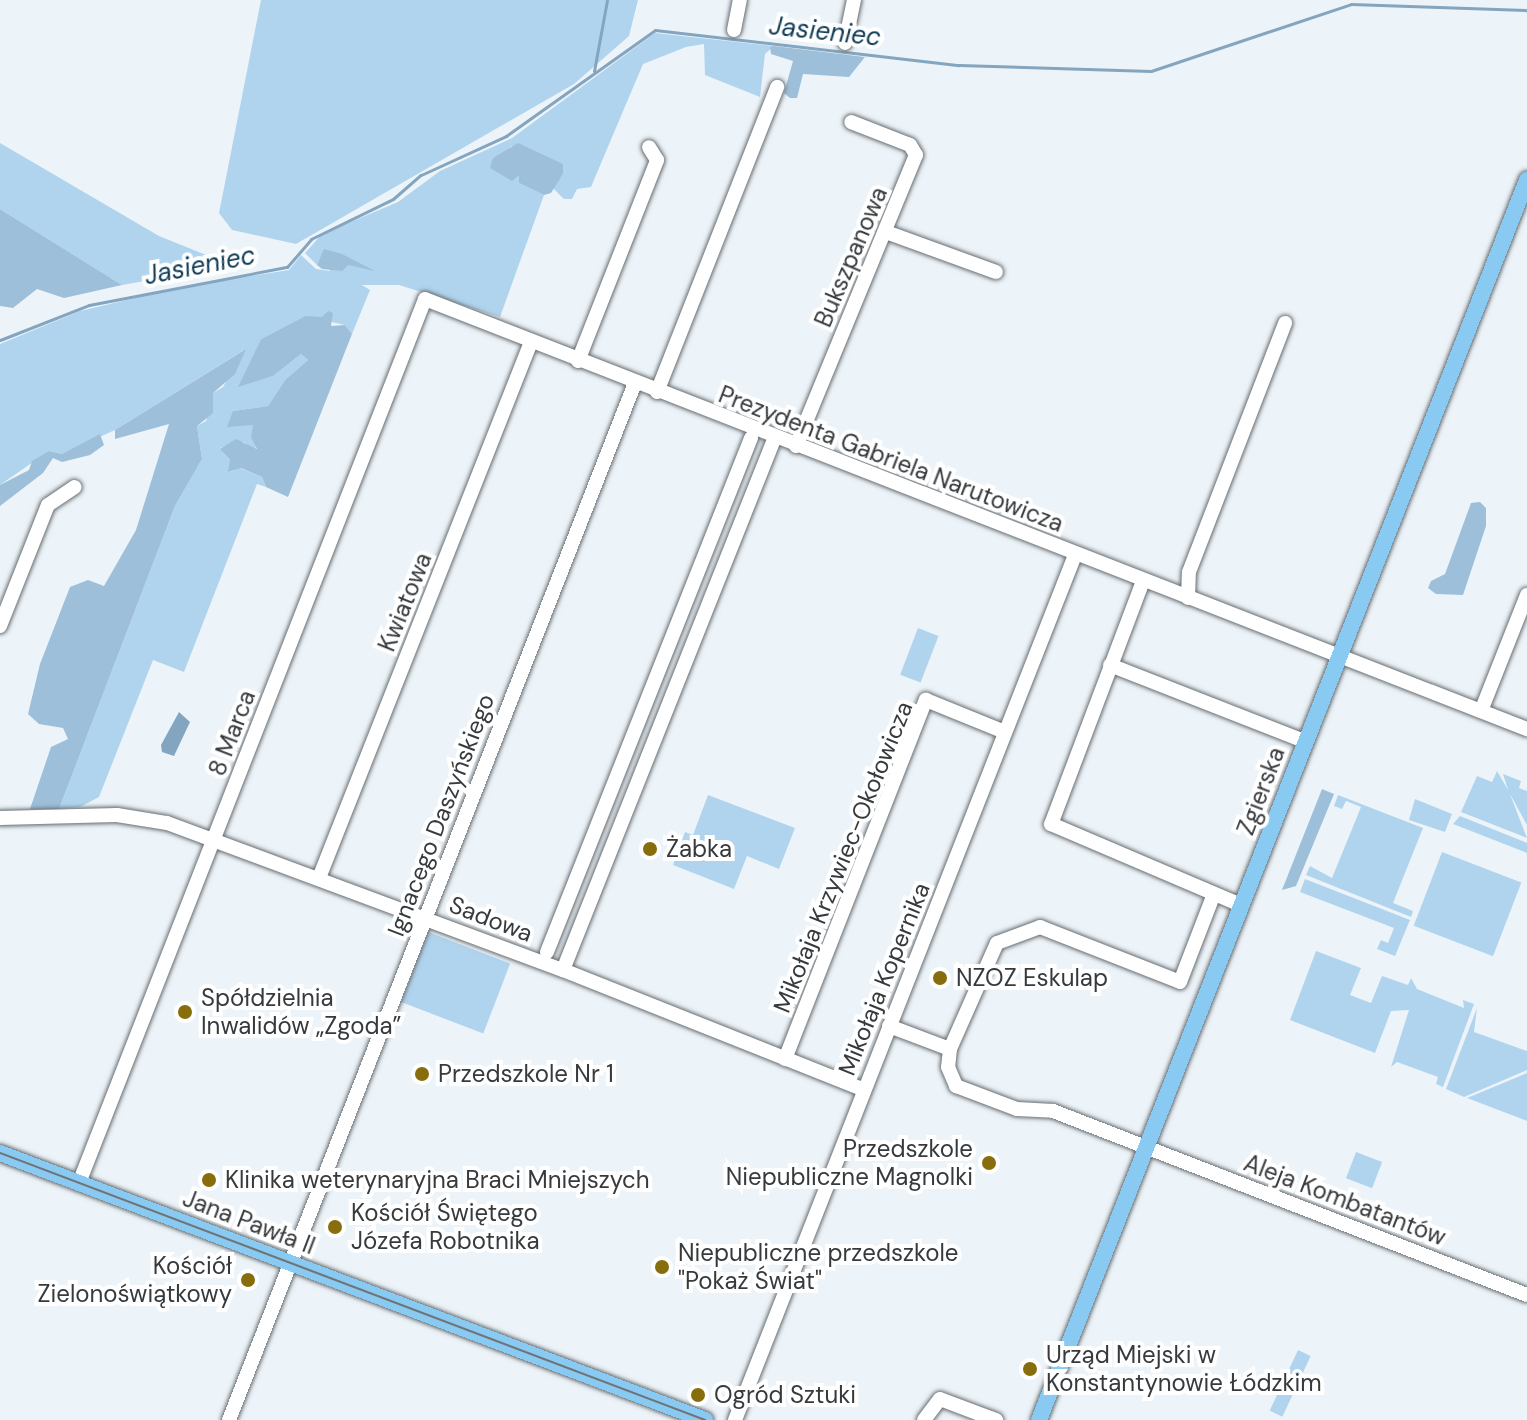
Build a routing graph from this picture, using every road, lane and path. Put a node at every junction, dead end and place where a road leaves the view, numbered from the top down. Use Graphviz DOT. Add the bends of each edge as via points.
graph roads {
  1 [pos="740,0"];
  2 [pos="854,0"];
  3 [pos="734,30"];
  4 [pos="845,43"];
  5 [pos="777,87"];
  6 [pos="851,122"];
  7 [pos="649,147"];
  8 [pos="1527,180"];
  9 [pos="886,232"];
  10 [pos="996,272"];
  11 [pos="425,299"];
  12 [pos="1285,323"];
  13 [pos="531,342"];
  14 [pos="578,361"];
  15 [pos="635,383"];
  16 [pos="657,392"];
  17 [pos="775,437"];
  18 [pos="751,438"];
  19 [pos="796,446"];
  20 [pos="737,472"];
  21 [pos="758,480"];
  22 [pos="75,487"];
  23 [pos="1075,555"];
  24 [pos="1143,581"];
  25 [pos="1527,595"];
  26 [pos="1188,598"];
  27 [pos="0,626"];
  28 [pos="1339,656"];
  29 [pos="1110,665"];
  30 [pos="1481,711"];
  31 [pos="1527,729"];
  32 [pos="1005,732"];
  33 [pos="1306,742"];
  34 [pos="629,746"];
  35 [pos="651,755"];
  36 [pos="0,818"];
  37 [pos="215,839"];
  38 [pos="319,878"];
  39 [pos="1214,894"];
  40 [pos="1241,905"];
  41 [pos="425,917"];
  42 [pos="547,952"];
  43 [pos="563,970"];
  44 [pos="889,1026"];
  45 [pos="950,1049"];
  46 [pos="785,1059"];
  47 [pos="864,1090"];
  48 [pos="1146,1147"];
  49 [pos="0,1153"];
  50 [pos="79,1183"];
  51 [pos="287,1263"];
  52 [pos="1527,1295"];
  53 [pos="229,1420"];
  54 [pos="705,1420"];
  55 [pos="735,1420"];
  56 [pos="924,1420"];
  57 [pos="996,1420"];
  58 [pos="1039,1420"];
  1 -- 3 [label="street"];
  2 -- 4 [label="street"];
  5 -- 16 [label="street"];
  6 -- 9 [label="street, Bukszpanowa" via="916,149"];
  7 -- 14 [label="street" via="657,160"];
  8 -- 28 [label="main road, Zgierska"];
  9 -- 10 [label="street"];
  9 -- 19 [label="street, Bukszpanowa"];
  11 -- 13 [label="street, Prezydenta Gabriela Narutowicza"];
  11 -- 37 [label="street, 8 Marca"];
  12 -- 26 [label="street" via="1189,572"];
  13 -- 14 [label="street, Prezydenta Gabriela Narutowicza"];
  13 -- 38 [label="street, Kwiatowa"];
  14 -- 15 [label="street, Prezydenta Gabriela Narutowicza"];
  15 -- 16 [label="street, Prezydenta Gabriela Narutowicza"];
  15 -- 41 [label="street, Ignacego Daszyńskiego"];
  16 -- 17 [label="street, Prezydenta Gabriela Narutowicza"];
  17 -- 19 [label="street, Prezydenta Gabriela Narutowicza"];
  17 -- 21 [label="street"];
  18 -- 20 [label="street"];
  19 -- 23 [label="street, Prezydenta Gabriela Narutowicza"];
  20 -- 21 [label="street"];
  20 -- 34 [label="street"];
  21 -- 35 [label="street"];
  22 -- 27 [label="street" via="48,505"];
  23 -- 24 [label="street, Prezydenta Gabriela Narutowicza"];
  23 -- 32 [label="street, Mikołaja Kopernika"];
  24 -- 26 [label="street, Prezydenta Gabriela Narutowicza"];
  24 -- 29 [label="street"];
  25 -- 30 [label="street"];
  26 -- 28 [label="street, Prezydenta Gabriela Narutowicza"];
  28 -- 30 [label="street, Prezydenta Gabriela Narutowicza"];
  28 -- 33 [label="main road, Zgierska"];
  29 -- 33 [label="street"];
  29 -- 39 [label="street" via="1051,824"];
  30 -- 31 [label="street, Prezydenta Gabriela Narutowicza"];
  32 -- 44 [label="street, Mikołaja Kopernika"];
  32 -- 46 [label="street, Mikołaja Krzywiec-Okołowicza" via="926,700"];
  33 -- 40 [label="main road, Zgierska"];
  34 -- 35 [label="street"];
  34 -- 42 [label="street"];
  35 -- 43 [label="street"];
  36 -- 37 [label="street, Sadowa" via="132,816"];
  37 -- 38 [label="street, Sadowa"];
  37 -- 50 [label="street, 8 Marca"];
  38 -- 41 [label="street, Sadowa"];
  39 -- 40 [label="street"];
  39 -- 45 [label="street" via="1180,982 1040,927 997,943"];
  40 -- 48 [label="main road, Zgierska"];
  41 -- 43 [label="street, Sadowa"];
  41 -- 51 [label="street, Ignacego Daszyńskiego"];
  43 -- 46 [label="street, Sadowa"];
  44 -- 45 [label="street"];
  44 -- 47 [label="street, Mikołaja Kopernika"];
  45 -- 48 [label="street, Aleja Kombatantów" via="948,1067 956,1086 1017,1109 1053,1111"];
  46 -- 47 [label="street, Sadowa"];
  47 -- 55 [label="street, Mikołaja Kopernika"];
  48 -- 52 [label="street, Aleja Kombatantów"];
  48 -- 58 [label="main road, Zgierska"];
  49 -- 50 [label="main road, Jana Pawła II"];
  50 -- 51 [label="main road, Jana Pawła II"];
  51 -- 53 [label="street, Ignacego Daszyńskiego" via="286,1278"];
  51 -- 54 [label="main road, Jana Pawła II"];
  56 -- 57 [label="street" via="940,1399"];
}
